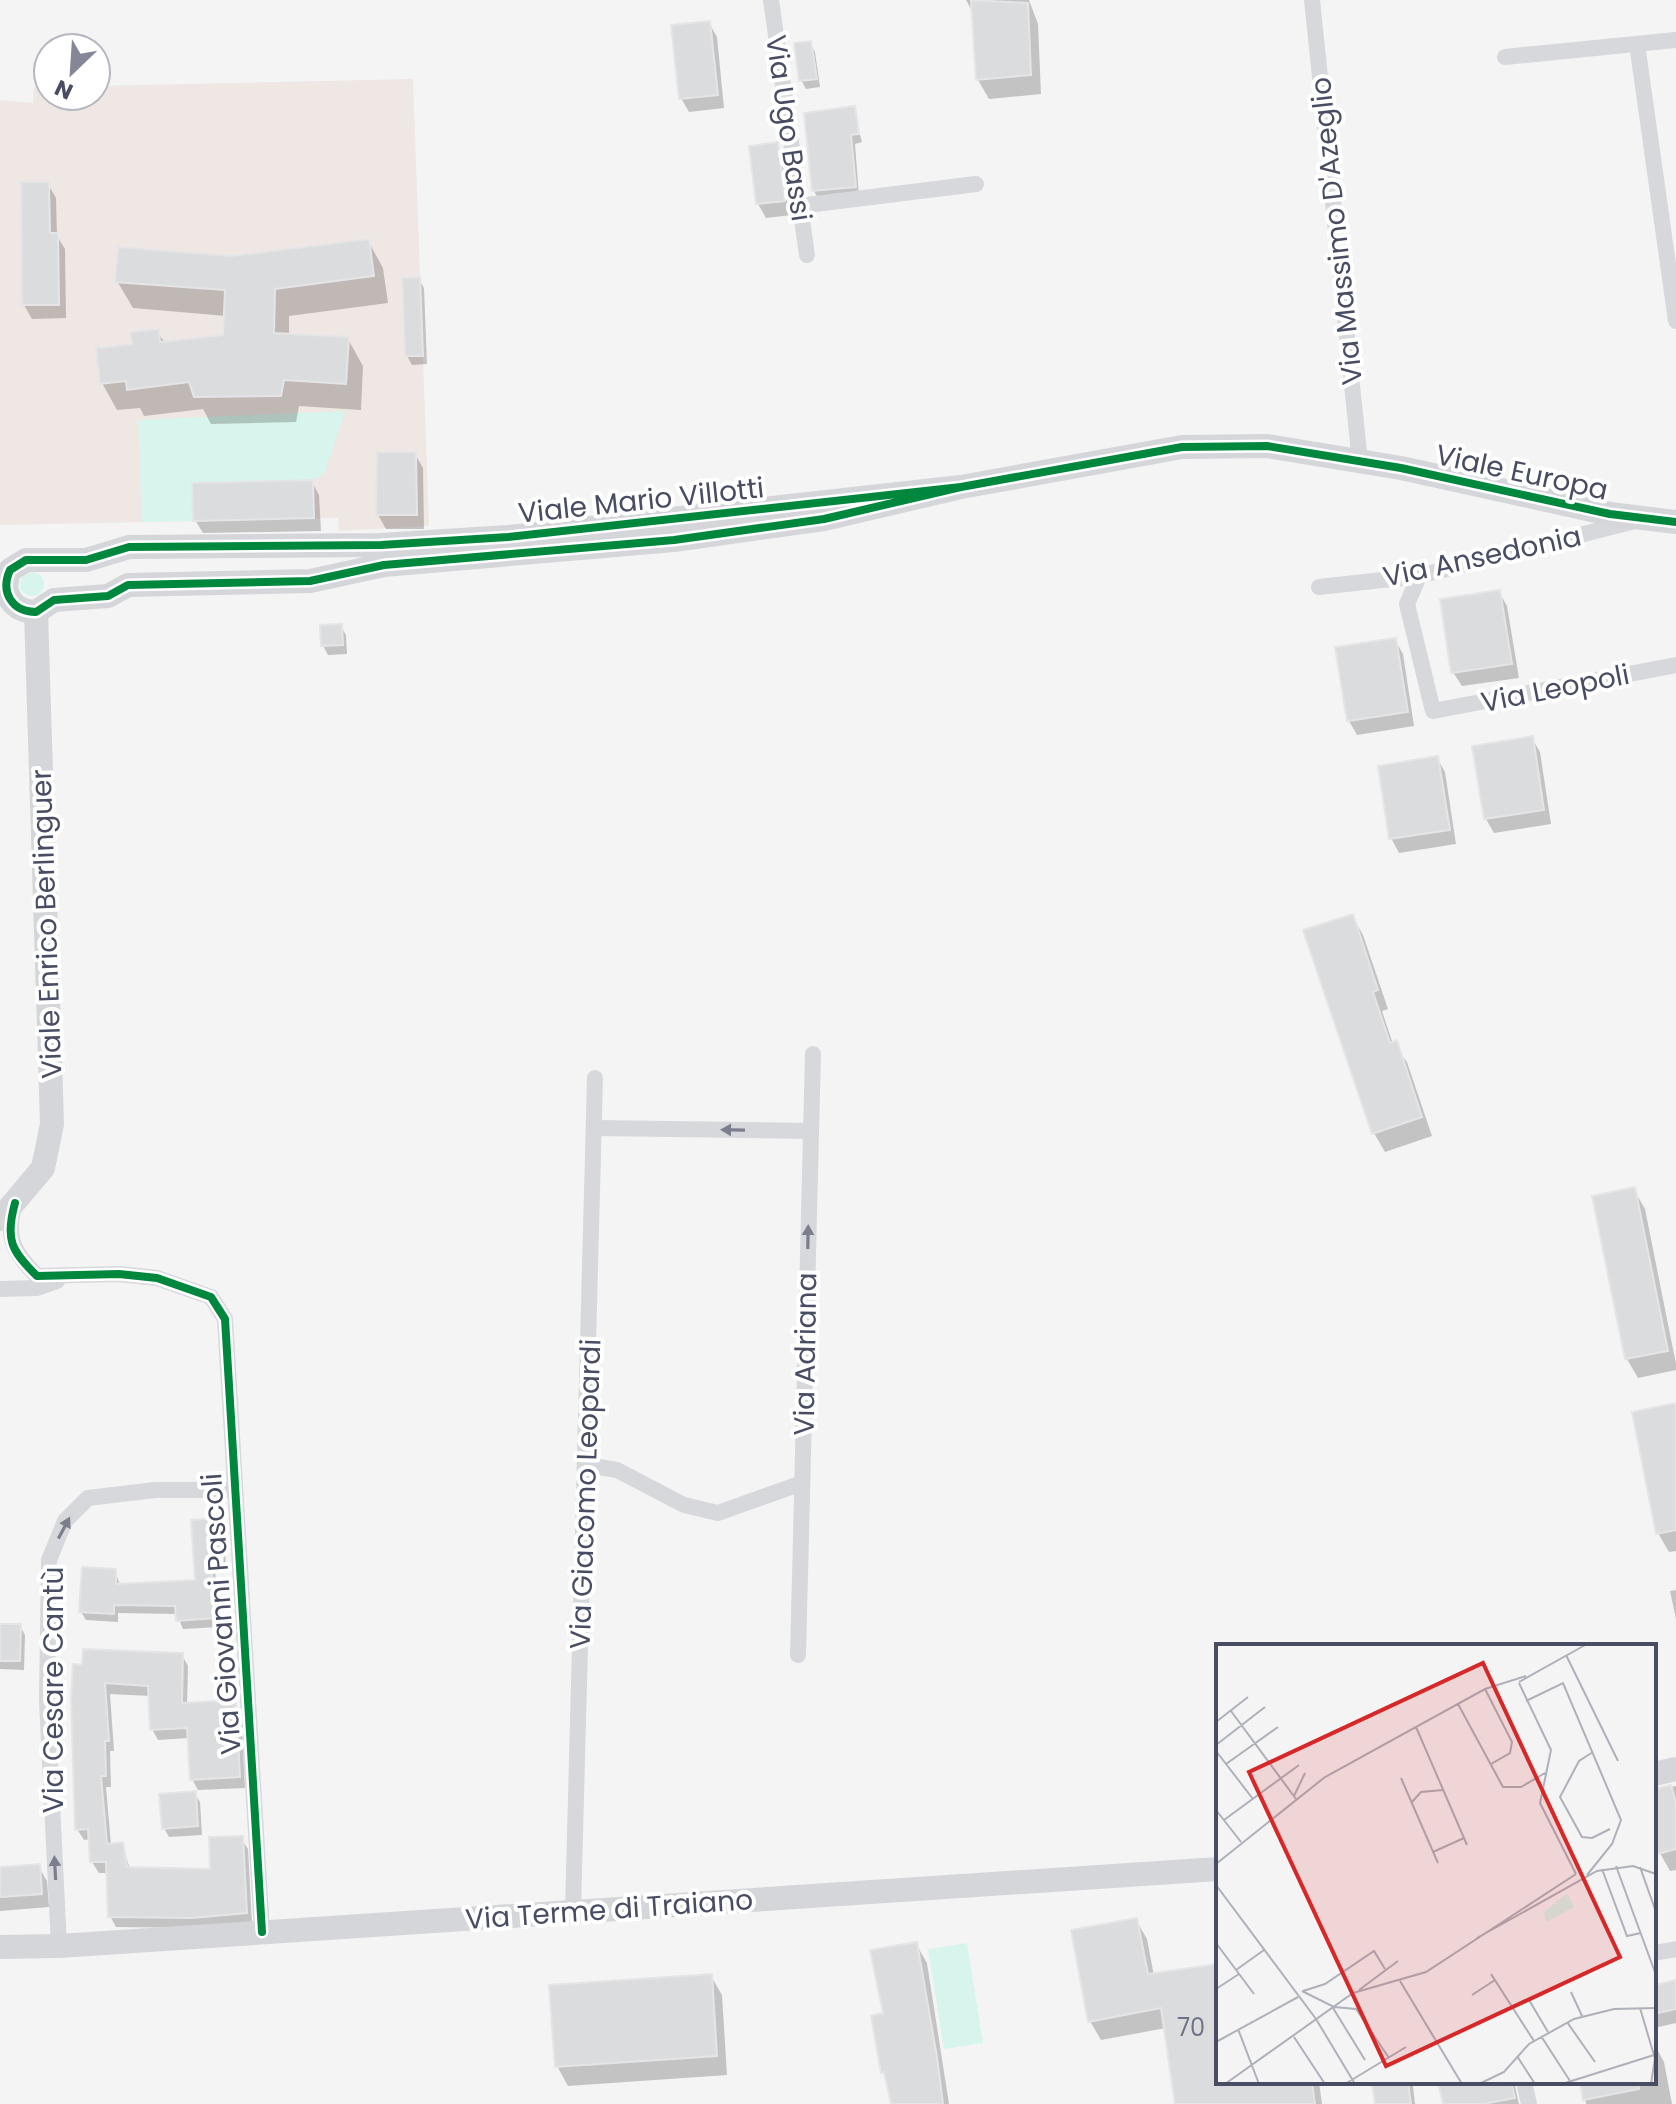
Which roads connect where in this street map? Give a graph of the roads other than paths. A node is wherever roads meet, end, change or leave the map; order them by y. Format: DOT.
graph roads {
  1 [pos="771,0"];
  2 [pos="1312,0"];
  3 [pos="1676,40"];
  4 [pos="1637,44"];
  5 [pos="1505,57"];
  6 [pos="976,184"];
  7 [pos="799,206"];
  8 [pos="807,255"];
  9 [pos="1676,321"];
  10 [pos="1360,462"];
  11 [pos="961,487"];
  12 [pos="1644,519"];
  13 [pos="1676,522"];
  14 [pos="325,545"];
  15 [pos="37,560"];
  16 [pos="1419,576"];
  17 [pos="323,578"];
  18 [pos="3,579"];
  19 [pos="1319,587"];
  20 [pos="45,606"];
  21 [pos="1676,665"];
  22 [pos="813,1054"];
  23 [pos="595,1078"];
  24 [pos="594,1128"];
  25 [pos="811,1131"];
  26 [pos="7,1211"];
  27 [pos="73,1276"];
  28 [pos="0,1289"];
  29 [pos="586,1465"];
  30 [pos="802,1483"];
  31 [pos="235,1490"];
  32 [pos="798,1655"];
  33 [pos="1676,1769"];
  34 [pos="1656,1774"];
  35 [pos="1216,1869"];
  36 [pos="573,1910"];
  37 [pos="262,1932"];
  38 [pos="59,1946"];
  39 [pos="0,1947"];
  40 [pos="1676,1949"];
  41 [pos="1656,1953"];
  42 [pos="1524,2084"];
  43 [pos="1529,2104"];
  1 -- 7 [label="street, Via Ugo Bassi"];
  2 -- 10 [label="street, Via Massimo D'Azeglio"];
  3 -- 4 [label="street"];
  4 -- 5 [label="street"];
  4 -- 9 [label="street"];
  6 -- 7 [label="street"];
  7 -- 8 [label="street, Via Ugo Bassi"];
  10 -- 11 [label="street, Viale Mario Villotti"];
  10 -- 12 [label="street, Viale Europa"];
  11 -- 14 [label="street, Viale Mario Villotti"];
  11 -- 17 [label="street, Viale Mario Villotti"];
  12 -- 13 [label="street, Viale Europa"];
  12 -- 16 [label="street, Via Ansedonia"];
  14 -- 15 [label="street, Viale Mario Villotti"];
  14 -- 17 [label="street"];
  15 -- 18 [label="street"];
  15 -- 20 [label="street"];
  16 -- 19 [label="street, Via Ansedonia"];
  16 -- 21 [label="street, Via Leopoli"];
  17 -- 20 [label="street, Viale Mario Villotti"];
  18 -- 20 [label="street"];
  20 -- 26 [label="street, Viale Enrico Berlinguer"];
  22 -- 25 [label="street, Via Adriana"];
  23 -- 24 [label="street, Via Giacomo Leopardi"];
  25 -- 24 [label="street, one-way"];
  24 -- 29 [label="street, Via Giacomo Leopardi"];
  30 -- 25 [label="street, Via Adriana, one-way"];
  26 -- 27 [label="street"];
  27 -- 28 [label="street"];
  27 -- 31 [label="street, Via Giovanni Pascoli"];
  29 -- 30 [label="street"];
  29 -- 36 [label="street, Via Giacomo Leopardi"];
  30 -- 32 [label="street, Via Adriana"];
  31 -- 37 [label="street, Via Giovanni Pascoli"];
  38 -- 31 [label="street, Via Cesare Cantù, one-way"];
  33 -- 34 [label="street"];
  35 -- 36 [label="street, Via Terme di Traiano"];
  36 -- 37 [label="street, Via Terme di Traiano"];
  37 -- 38 [label="street, Via Terme di Traiano"];
  38 -- 39 [label="street, Via Terme di Traiano"];
  40 -- 41 [label="street"];
  42 -- 43 [label="street"];
}
